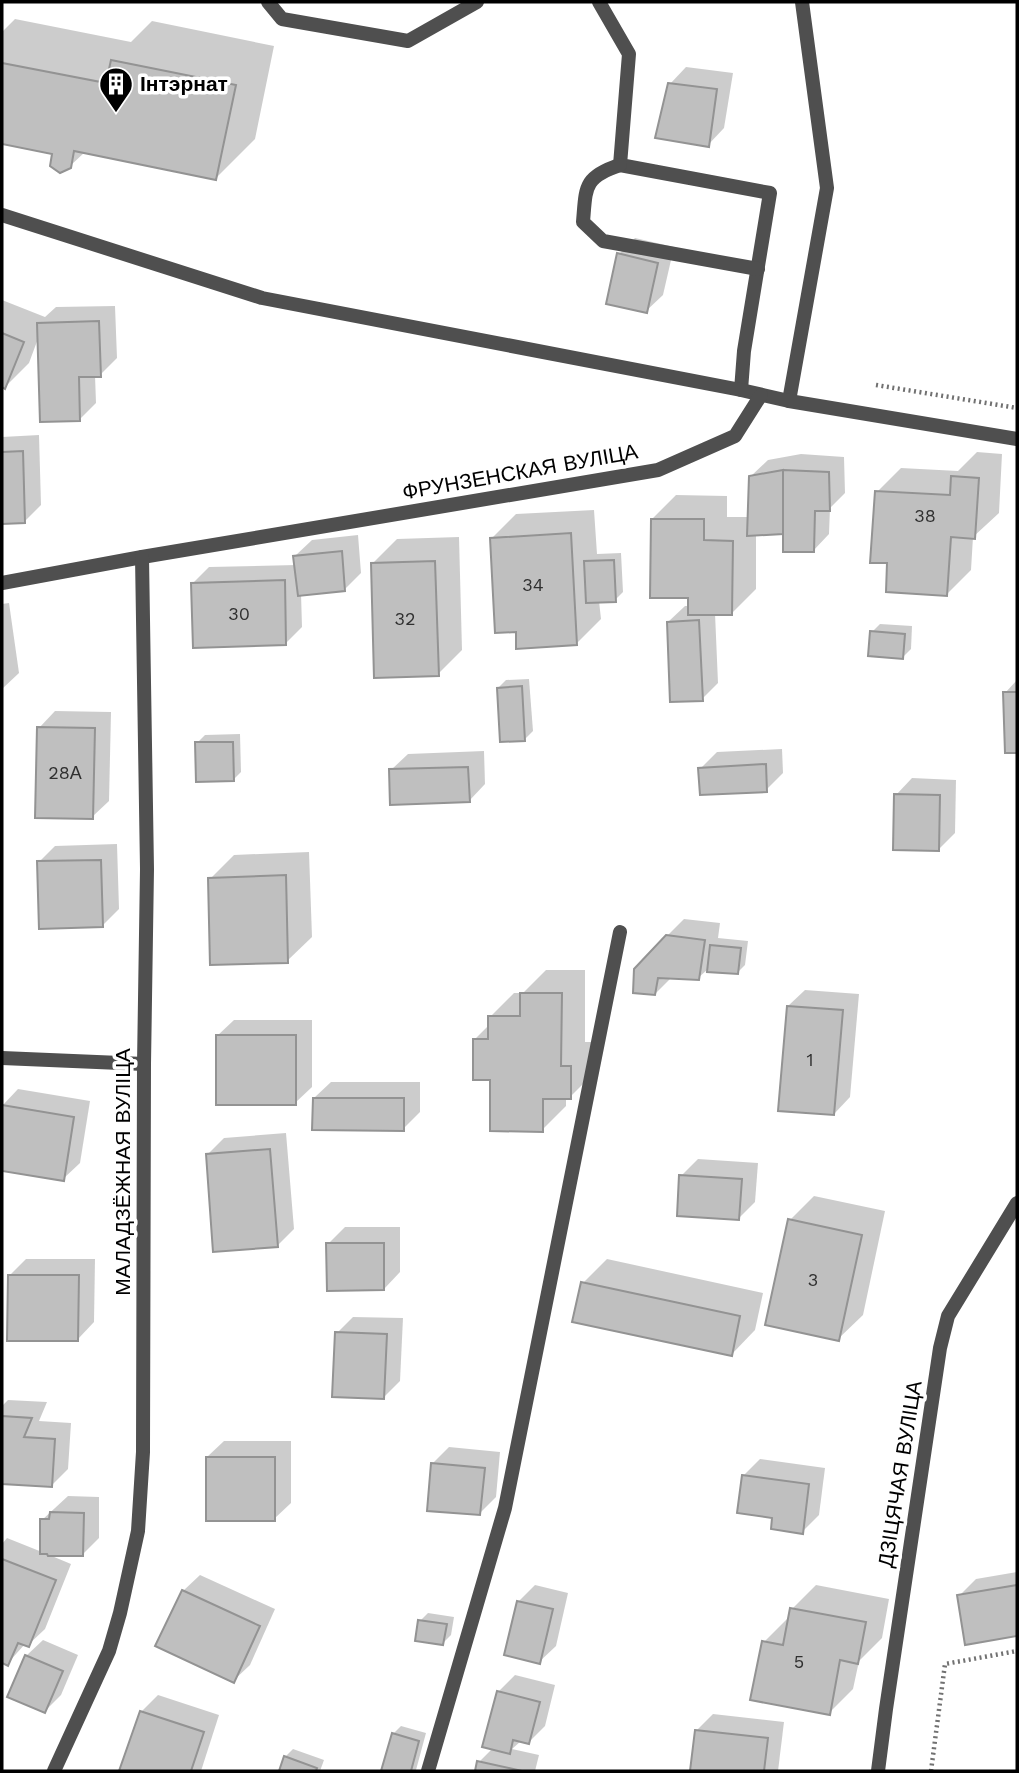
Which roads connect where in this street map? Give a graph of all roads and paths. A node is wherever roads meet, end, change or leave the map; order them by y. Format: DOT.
graph roads {
  1 [pos="268,2"];
  2 [pos="477,2"];
  3 [pos="598,2"];
  4 [pos="802,2"];
  5 [pos="620,165"];
  6 [pos="2,215"];
  7 [pos="758,269"];
  8 [pos="870,384"];
  9 [pos="741,390"];
  10 [pos="761,395"];
  11 [pos="789,401"];
  12 [pos="1017,408"];
  13 [pos="1017,439"];
  14 [pos="142,557"];
  15 [pos="2,583"];
  16 [pos="620,932"];
  17 [pos="2,1058"];
  18 [pos="144,1064"];
  19 [pos="1017,1203"];
  20 [pos="1017,1651"];
  21 [pos="54,1771"];
  22 [pos="428,1771"];
  23 [pos="878,1771"];
  24 [pos="931,1771"];
  1 -- 2 [label="street"];
  3 -- 5 [label="street"];
  4 -- 11 [label="street"];
  5 -- 7 [label="street"];
  5 -- 7 [label="street"];
  6 -- 9 [label="street"];
  7 -- 9 [label="street"];
  8 -- 12 [label="path"];
  9 -- 10 [label="street"];
  10 -- 11 [label="street"];
  10 -- 14 [label="street, ФРУНЗЕНСКАЯ ВУЛІЦА"];
  11 -- 13 [label="street"];
  14 -- 15 [label="street, ФРУНЗЕНСКАЯ ВУЛІЦА"];
  14 -- 18 [label="street, МАЛАДЗЁЖНАЯ ВУЛІЦА"];
  16 -- 22 [label="street"];
  17 -- 18 [label="street"];
  18 -- 21 [label="street, МАЛАДЗЁЖНАЯ ВУЛІЦА"];
  19 -- 23 [label="street, ДЗІЦЯЧАЯ ВУЛІЦА"];
  20 -- 24 [label="path"];
}
